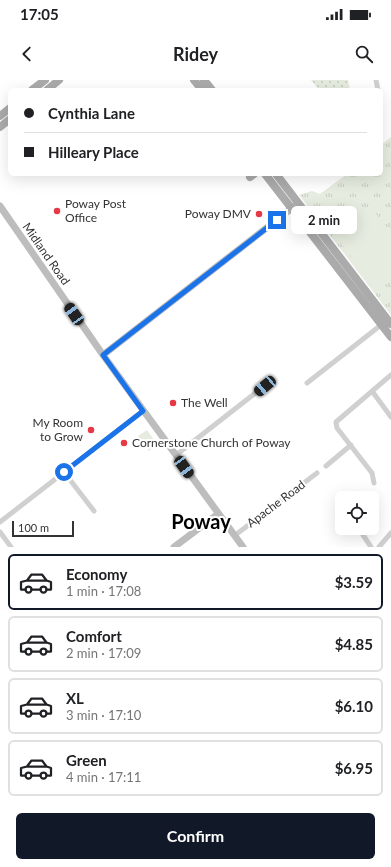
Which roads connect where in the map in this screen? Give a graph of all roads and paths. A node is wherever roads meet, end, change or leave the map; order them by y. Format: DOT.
graph roads {
  1 [pos="45,80"];
  2 [pos="57,80"];
  3 [pos="194,80"];
  4 [pos="204,80"];
  5 [pos="35,88"];
  6 [pos="44,88"];
  7 [pos="49,88"];
  8 [pos="205,88"];
  9 [pos="8,110"];
  10 [pos="0,116"];
  11 [pos="8,121"];
  12 [pos="0,127"];
  13 [pos="267,176"];
  14 [pos="277,176"];
  15 [pos="0,206"];
  16 [pos="295,206"];
  17 [pos="386,323"];
  18 [pos="391,330"];
  19 [pos="391,337"];
  20 [pos="103,355"];
  21 [pos="391,375"];
  22 [pos="272,380"];
  23 [pos="306,383"];
  24 [pos="372,392"];
  25 [pos="143,411"];
  26 [pos="391,417"];
  27 [pos="351,445"];
  28 [pos="176,455"];
  29 [pos="326,466"];
  30 [pos="64,472"];
  31 [pos="317,473"];
  32 [pos="374,483"];
  33 [pos="94,511"];
  34 [pos="218,514"];
  35 [pos="0,522"];
  36 [pos="0,532"];
  37 [pos="391,533"];
  38 [pos="363,535"];
  39 [pos="234,536"];
  40 [pos="11,547"];
  41 [pos="174,547"];
  42 [pos="243,547"];
  43 [pos="371,547"];
  44 [pos="379,547"];
  1 -- 5 [label="main road"];
  2 -- 6 [label="main road"];
  2 -- 7 [label="main road"];
  3 -- 8 [label="main road"];
  4 -- 8 [label="main road"];
  9 -- 10 [label="main road"];
  11 -- 12 [label="main road"];
  13 -- 16 [label="main road"];
  14 -- 16 [label="main road"];
  15 -- 20 [label="main road, Midland Road"];
  16 -- 17 [label="main road"];
  16 -- 17 [label="main road"];
  16 -- 20 [label="main road"];
  17 -- 18 [label="main road"];
  17 -- 19 [label="main road"];
  17 -- 23 [label="street"];
  20 -- 25 [label="main road, Midland Road"];
  21 -- 24 [label="street"];
  22 -- 28 [label="street"];
  24 -- 26 [label="street"];
  24 -- 27 [label="street"];
  25 -- 28 [label="main road, Midland Road"];
  25 -- 30 [label="street"];
  27 -- 29 [label="street"];
  27 -- 32 [label="street"];
  28 -- 34 [label="main road, Midland Road"];
  30 -- 33 [label="street"];
  30 -- 35 [label="street"];
  31 -- 39 [label="street, Apache Road"];
  34 -- 39 [label="main road, Midland Road"];
  34 -- 41 [label="main road"];
  36 -- 40 [label="street"];
  37 -- 44 [label="street"];
  38 -- 43 [label="street"];
  39 -- 42 [label="main road, Midland Road"];
}
